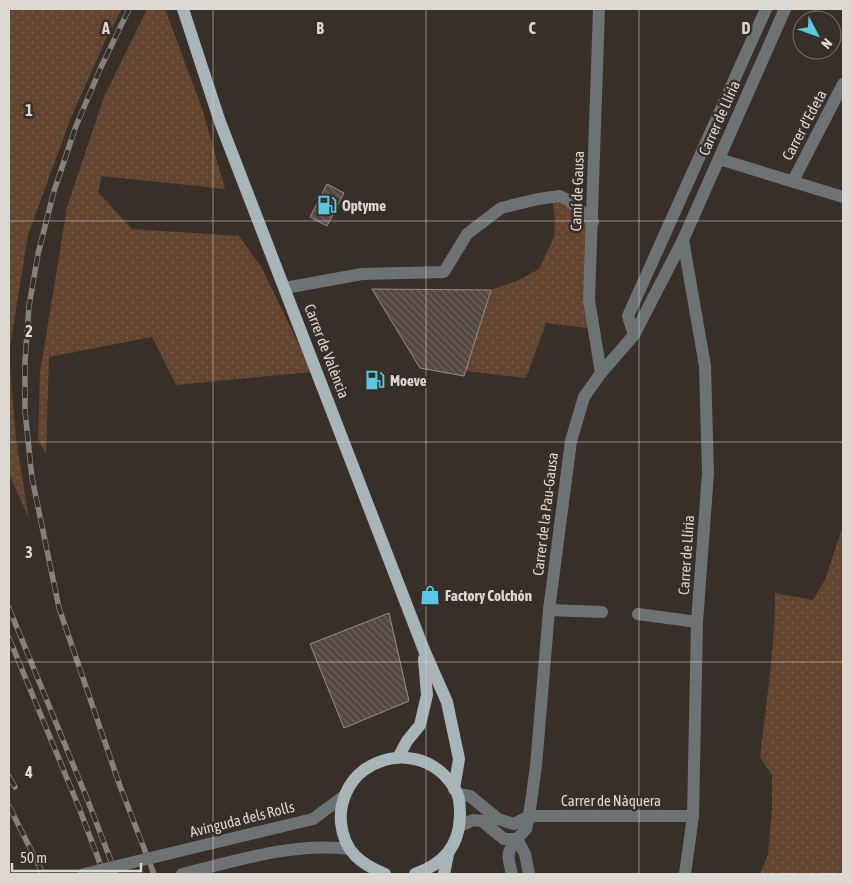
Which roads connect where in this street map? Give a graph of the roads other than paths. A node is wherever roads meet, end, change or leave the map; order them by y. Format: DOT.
graph roads {
  1 [pos="183,9"];
  2 [pos="600,9"];
  3 [pos="766,9"];
  4 [pos="785,9"];
  5 [pos="843,84"];
  6 [pos="719,159"];
  7 [pos="793,181"];
  8 [pos="843,197"];
  9 [pos="593,222"];
  10 [pos="683,240"];
  11 [pos="286,288"];
  12 [pos="634,335"];
  13 [pos="601,373"];
  14 [pos="549,610"];
  15 [pos="602,612"];
  16 [pos="638,614"];
  17 [pos="697,622"];
  18 [pos="424,650"];
  19 [pos="399,756"];
  20 [pos="456,792"];
  21 [pos="344,796"];
  22 [pos="529,816"];
  23 [pos="692,816"];
  24 [pos="460,826"];
  25 [pos="515,844"];
  26 [pos="349,848"];
  27 [pos="448,854"];
  28 [pos="84,874"];
  29 [pos="182,874"];
  30 [pos="386,874"];
  31 [pos="415,874"];
  32 [pos="444,874"];
  33 [pos="512,874"];
  34 [pos="530,874"];
  35 [pos="685,874"];
  1 -- 11 [label="main road, Carrer de València"];
  2 -- 9 [label="street, Camí de Gausa"];
  3 -- 12 [label="street"];
  4 -- 6 [label="street, Carrer de Llíria"];
  5 -- 7 [label="street, Carrer d'Edeta"];
  6 -- 7 [label="street"];
  6 -- 10 [label="street, Carrer de Llíria"];
  7 -- 8 [label="street"];
  9 -- 11 [label="street"];
  9 -- 13 [label="street, Camí de Gausa"];
  10 -- 12 [label="street, Carrer de Llíria"];
  10 -- 17 [label="street, Carrer de Llíria"];
  11 -- 18 [label="main road, Carrer de València"];
  12 -- 13 [label="street, Carrer de la Pau-Gausa"];
  13 -- 14 [label="street, Carrer de la Pau-Gausa"];
  14 -- 15 [label="street"];
  14 -- 22 [label="street, Carrer de la Pau-Gausa"];
  16 -- 17 [label="street"];
  17 -- 23 [label="street, Carrer de Llíria"];
  18 -- 19 [label="main road, Carrer de València"];
  18 -- 20 [label="main road, Carrer de València"];
  19 -- 20 [label="main road"];
  19 -- 21 [label="main road"];
  20 -- 22 [label="street, Carrer de Nàquera"];
  20 -- 24 [label="main road, Carrer de València"];
  21 -- 26 [label="main road"];
  21 -- 28 [label="street, Avinguda dels Rolls, bridge"];
  22 -- 23 [label="street, Carrer de Nàquera"];
  22 -- 25 [label="street"];
  23 -- 35 [label="street, Carrer de Llíria"];
  24 -- 25 [label="street"];
  24 -- 27 [label="main road"];
  25 -- 33 [label="street"];
  25 -- 34 [label="street"];
  26 -- 29 [label="street"];
  26 -- 30 [label="main road"];
  27 -- 31 [label="main road"];
  27 -- 32 [label="main road"];
}
